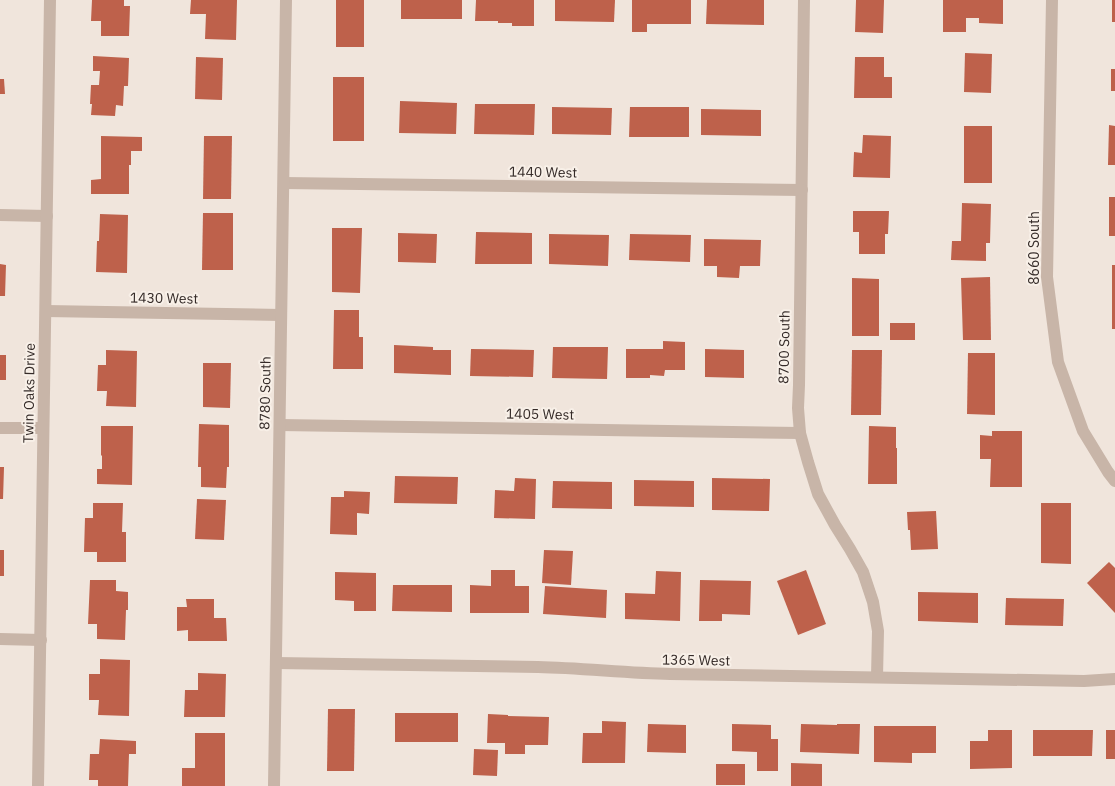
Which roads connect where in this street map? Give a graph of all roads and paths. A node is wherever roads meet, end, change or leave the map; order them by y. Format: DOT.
graph roads {
  1 [pos="50,0"];
  2 [pos="286,0"];
  3 [pos="804,0"];
  4 [pos="1052,0"];
  5 [pos="284,183"];
  6 [pos="802,190"];
  7 [pos="0,215"];
  8 [pos="47,216"];
  9 [pos="46,312"];
  10 [pos="281,314"];
  11 [pos="280,425"];
  12 [pos="0,428"];
  13 [pos="43,428"];
  14 [pos="800,433"];
  15 [pos="1115,481"];
  16 [pos="0,639"];
  17 [pos="41,640"];
  18 [pos="276,663"];
  19 [pos="877,677"];
  20 [pos="1115,679"];
  21 [pos="38,786"];
  22 [pos="274,786"];
  1 -- 8 [label="street, Twin Oaks Drive"];
  2 -- 5 [label="street, 8780 South"];
  3 -- 6 [label="street, 8700 South"];
  4 -- 15 [label="street, 8660 South"];
  5 -- 6 [label="street, 1440 West"];
  5 -- 10 [label="street, 8780 South"];
  6 -- 14 [label="street, 8700 South"];
  7 -- 8 [label="street"];
  8 -- 9 [label="street, Twin Oaks Drive"];
  9 -- 10 [label="street, 1430 West"];
  9 -- 13 [label="street, Twin Oaks Drive"];
  10 -- 11 [label="street, 8780 South"];
  11 -- 14 [label="street, 1405 West"];
  11 -- 18 [label="street, 8780 South"];
  12 -- 13 [label="street"];
  13 -- 17 [label="street, Twin Oaks Drive"];
  14 -- 19 [label="street, 8700 South"];
  16 -- 17 [label="street"];
  17 -- 21 [label="street, Twin Oaks Drive"];
  18 -- 19 [label="street, 1365 West"];
  18 -- 22 [label="street, 8780 South"];
  19 -- 20 [label="street, 1365 West"];
}
